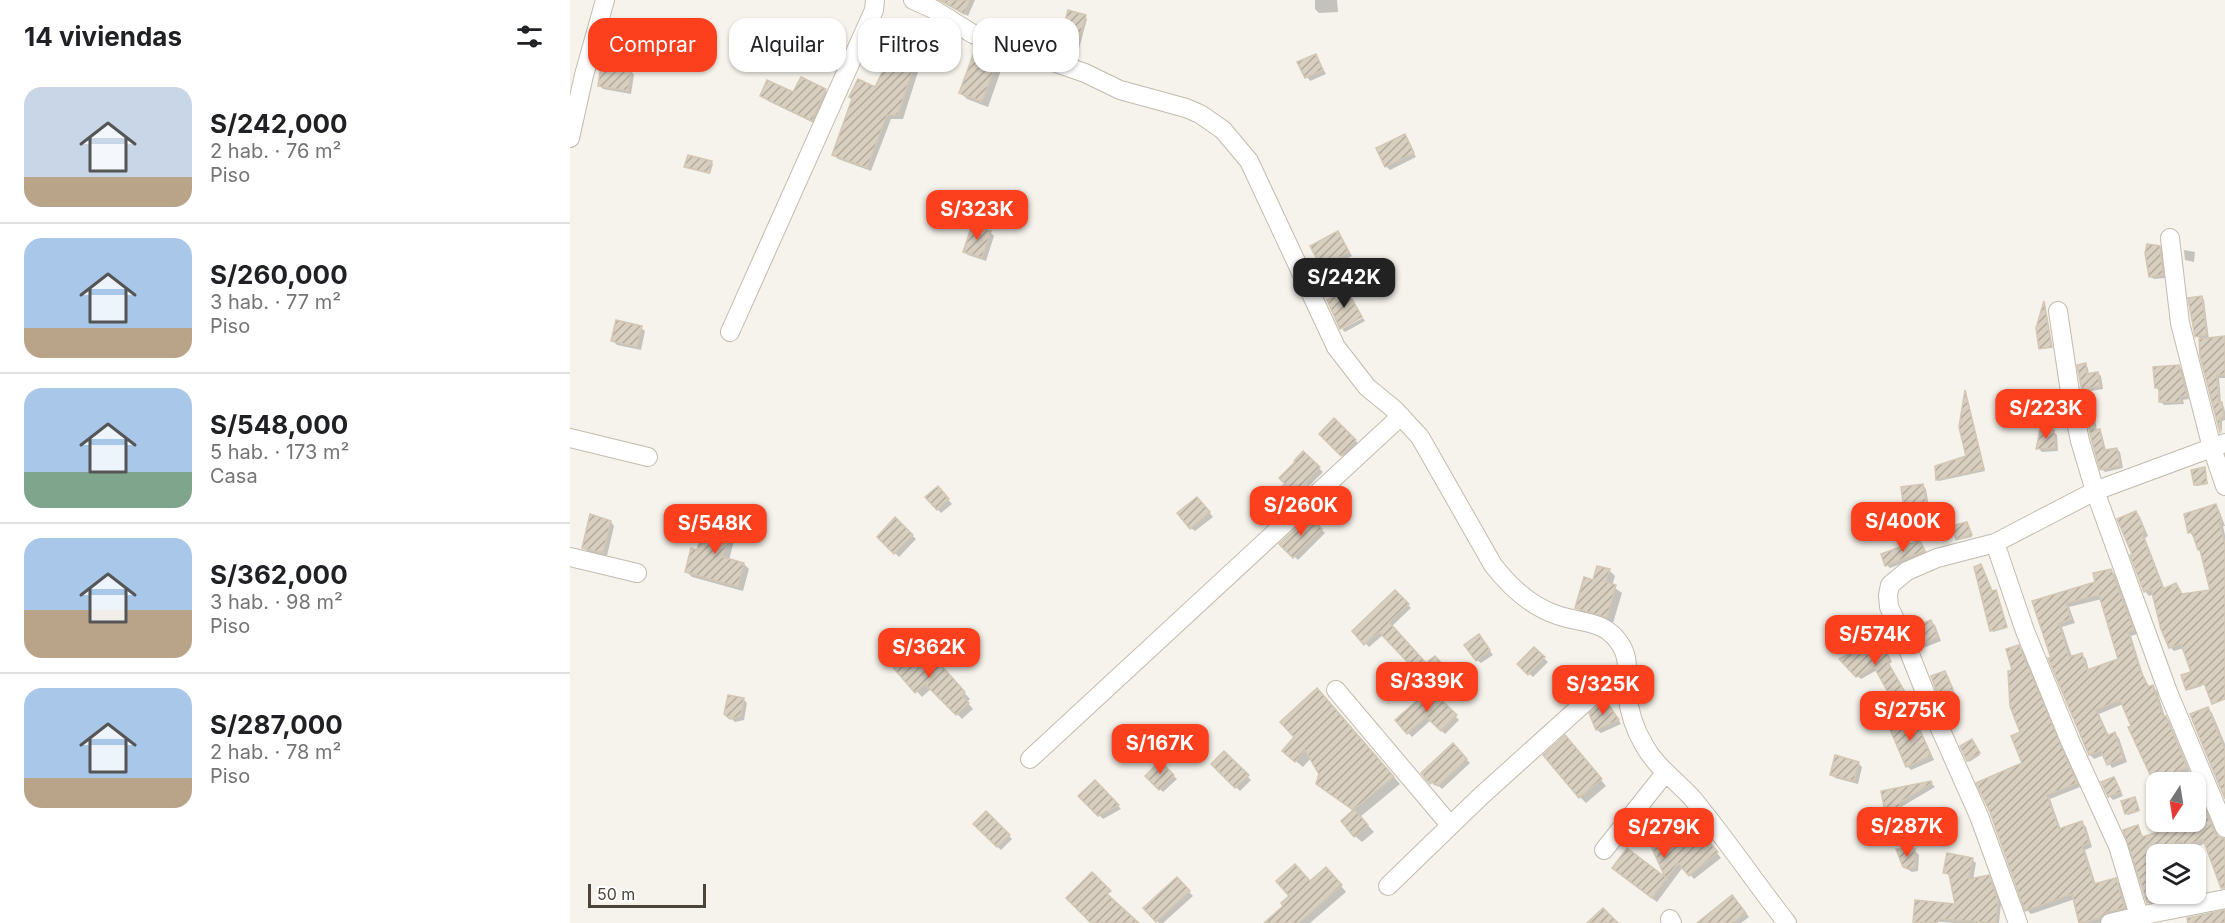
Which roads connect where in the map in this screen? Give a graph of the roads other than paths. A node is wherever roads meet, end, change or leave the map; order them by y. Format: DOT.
graph roads {
  1 [pos="605,0"];
  2 [pos="875,0"];
  3 [pos="913,0"];
  4 [pos="570,138"];
  5 [pos="2170,238"];
  6 [pos="2058,311"];
  7 [pos="730,332"];
  8 [pos="1401,416"];
  9 [pos="570,438"];
  10 [pos="2219,445"];
  11 [pos="648,457"];
  12 [pos="2225,486"];
  13 [pos="2095,491"];
  14 [pos="1995,543"];
  15 [pos="570,556"];
  16 [pos="637,573"];
  17 [pos="1626,679"];
  18 [pos="1336,690"];
  19 [pos="1029,759"];
  20 [pos="1666,772"];
  21 [pos="1450,825"];
  22 [pos="2225,828"];
  23 [pos="1604,850"];
  24 [pos="1388,886"];
  25 [pos="2225,899"];
  26 [pos="2139,916"];
  27 [pos="1787,923"];
  28 [pos="2018,923"];
  29 [pos="2110,923"];
  1 -- 4 [label="street"];
  2 -- 7 [label="street"];
  3 -- 8 [label="street"];
  5 -- 10 [label="street"];
  6 -- 13 [label="street"];
  8 -- 17 [label="street"];
  8 -- 19 [label="street"];
  9 -- 11 [label="street"];
  10 -- 12 [label="street"];
  10 -- 13 [label="street"];
  13 -- 14 [label="street"];
  13 -- 22 [label="street"];
  14 -- 26 [label="street"];
  14 -- 28 [label="street"];
  15 -- 16 [label="street"];
  17 -- 20 [label="street"];
  17 -- 21 [label="street"];
  18 -- 21 [label="street"];
  20 -- 23 [label="street"];
  20 -- 27 [label="street"];
  21 -- 24 [label="street"];
  25 -- 26 [label="street"];
  26 -- 29 [label="street"];
}
